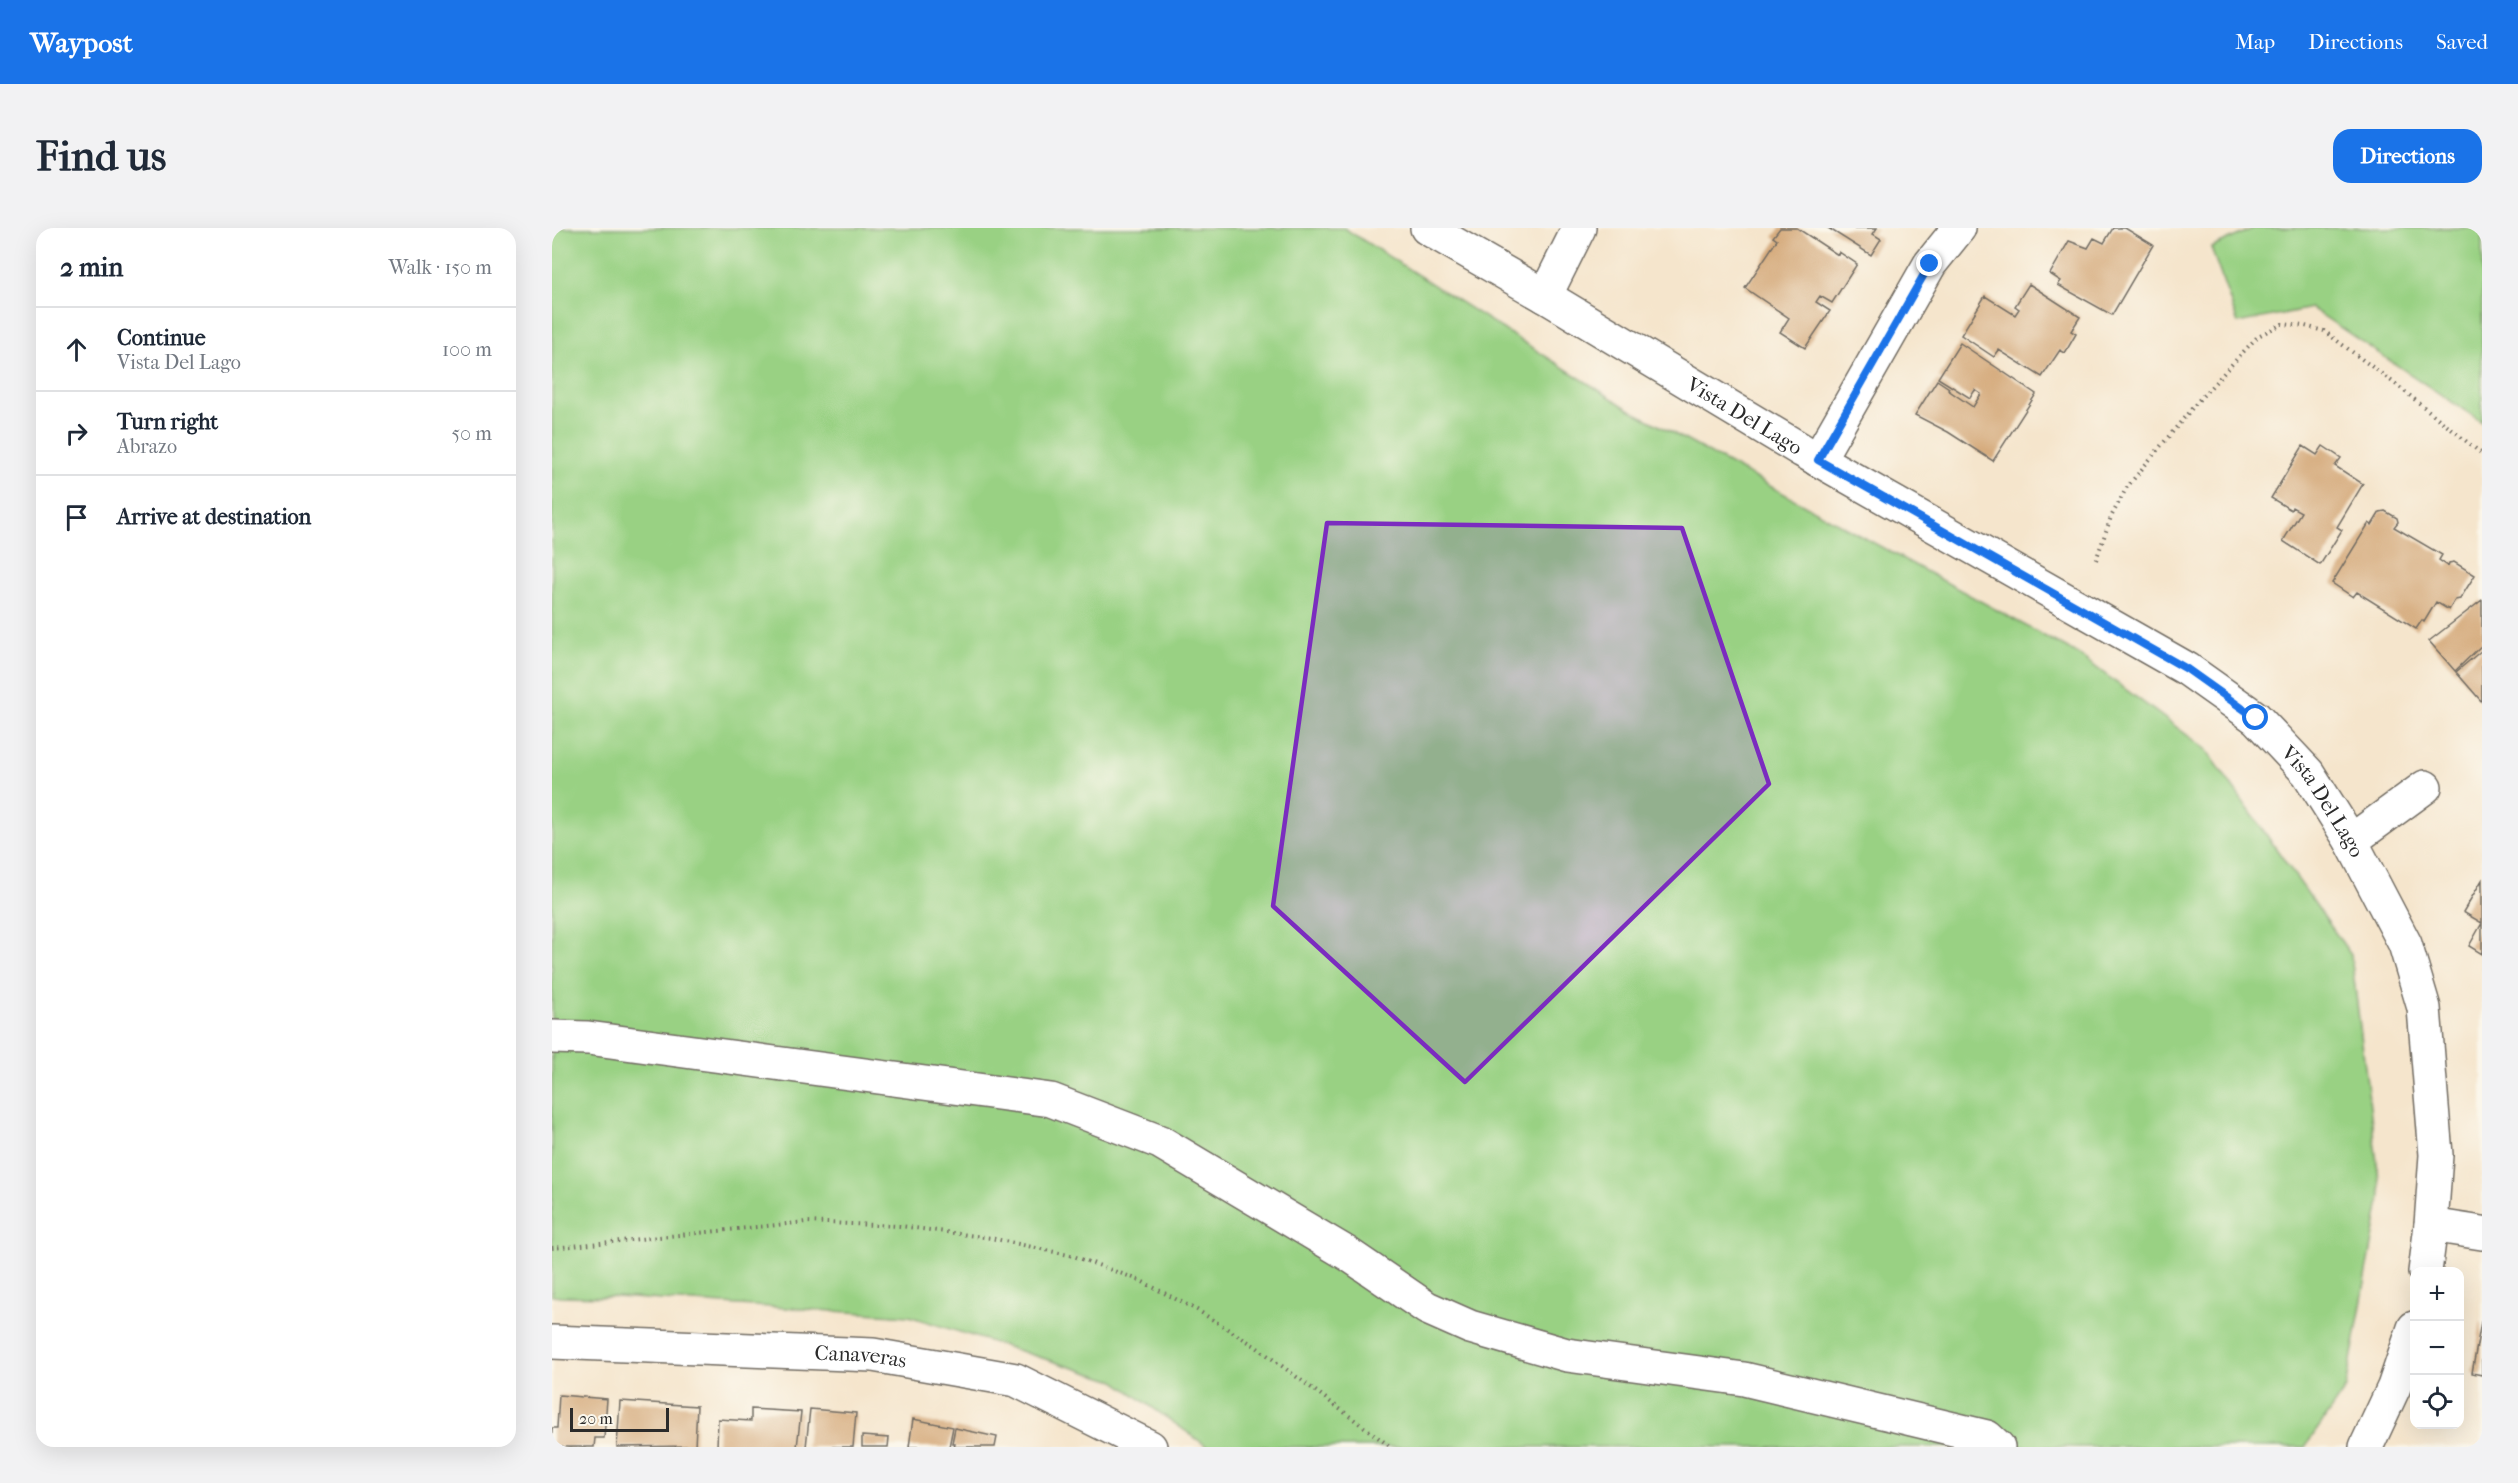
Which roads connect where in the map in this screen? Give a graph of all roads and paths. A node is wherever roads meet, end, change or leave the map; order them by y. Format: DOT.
graph roads {
  1 [pos="1427,228"];
  2 [pos="1579,228"];
  3 [pos="1959,228"];
  4 [pos="1545,296"];
  5 [pos="2482,454"];
  6 [pos="1818,460"];
  7 [pos="2096,560"];
  8 [pos="2425,787"];
  9 [pos="2351,841"];
  10 [pos="552,1037"];
  11 [pos="2431,1225"];
  12 [pos="2482,1233"];
  13 [pos="552,1248"];
  14 [pos="2426,1267"];
  15 [pos="552,1342"];
  16 [pos="2410,1342"];
  17 [pos="1150,1447"];
  18 [pos="1391,1447"];
  19 [pos="1998,1447"];
  20 [pos="2366,1447"];
  1 -- 4 [label="street, Vista Del Lago"];
  2 -- 4 [label="street"];
  3 -- 6 [label="street"];
  4 -- 6 [label="street, Vista Del Lago"];
  5 -- 7 [label="path"];
  6 -- 9 [label="street, Vista Del Lago"];
  8 -- 9 [label="street"];
  9 -- 11 [label="street, Vista Del Lago"];
  10 -- 19 [label="street"];
  11 -- 12 [label="street"];
  11 -- 14 [label="street, Vista Del Lago"];
  13 -- 18 [label="path"];
  15 -- 17 [label="street, Canaveras"];
  16 -- 20 [label="street"];
}
